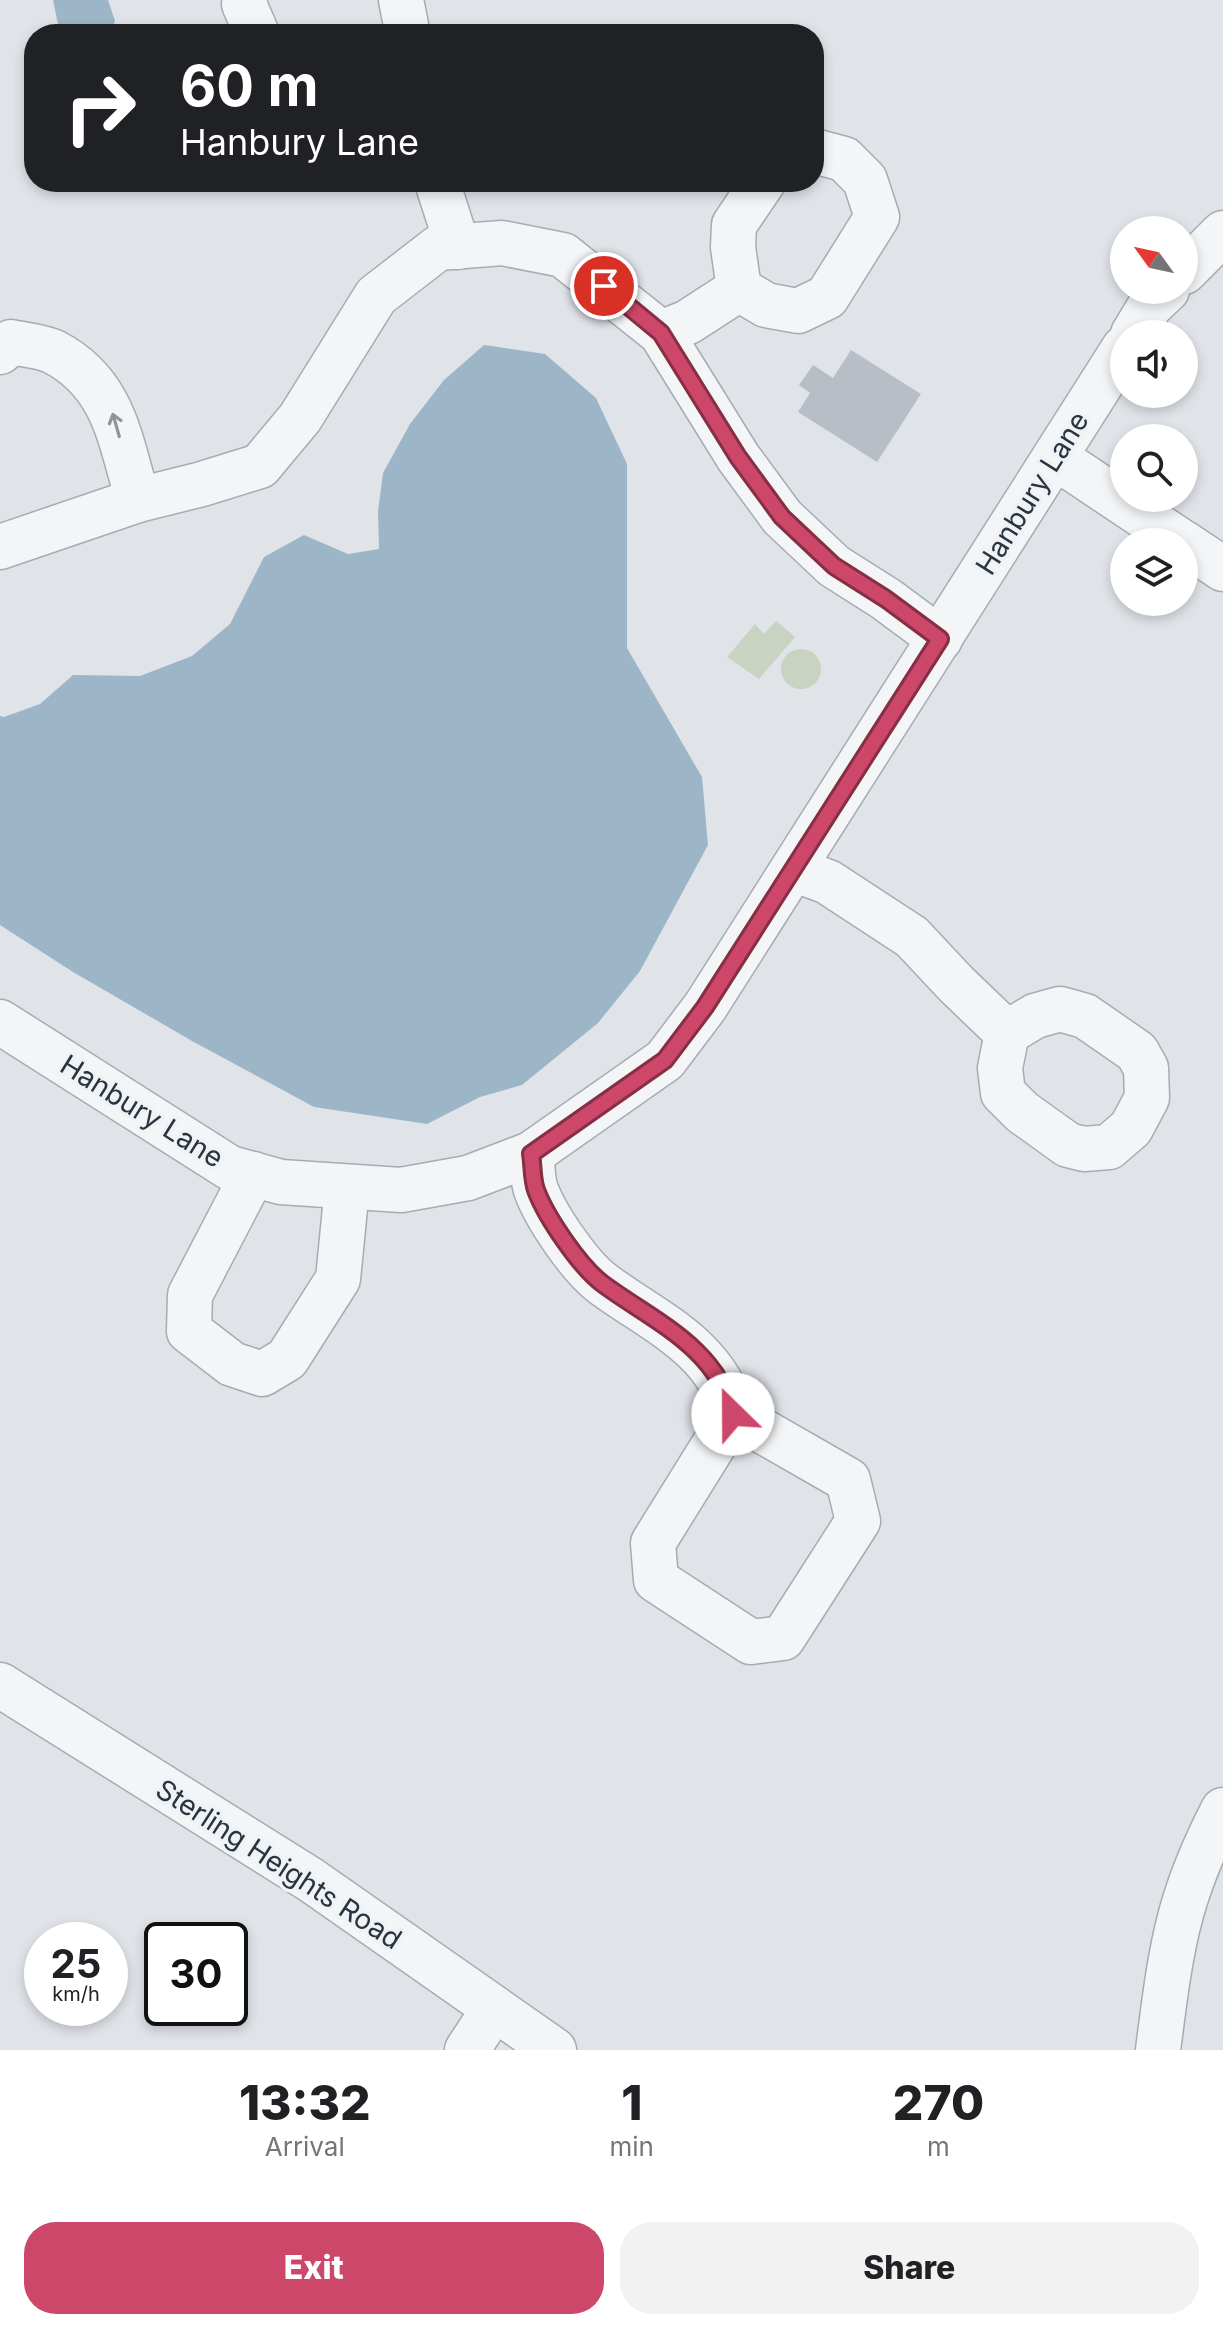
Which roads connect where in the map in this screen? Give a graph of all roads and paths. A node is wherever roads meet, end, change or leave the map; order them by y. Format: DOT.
graph roads {
  1 [pos="245,0"];
  2 [pos="401,0"];
  3 [pos="253,24"];
  4 [pos="406,24"];
  5 [pos="824,154"];
  6 [pos="440,192"];
  7 [pos="756,192"];
  8 [pos="1223,233"];
  9 [pos="458,247"];
  10 [pos="1198,258"];
  11 [pos="739,289"];
  12 [pos="661,333"];
  13 [pos="0,352"];
  14 [pos="1110,370"];
  15 [pos="1055,457"];
  16 [pos="138,500"];
  17 [pos="1162,528"];
  18 [pos="0,547"];
  19 [pos="1198,552"];
  20 [pos="1223,569"];
  21 [pos="940,639"];
  22 [pos="793,869"];
  23 [pos="0,1022"];
  24 [pos="1007,1033"];
  25 [pos="531,1154"];
  26 [pos="253,1174"];
  27 [pos="347,1188"];
  28 [pos="733,1414"];
  29 [pos="0,1685"];
  30 [pos="1223,1810"];
  31 [pos="494,2009"];
  32 [pos="467,2050"];
  33 [pos="554,2050"];
  34 [pos="1158,2050"];
  1 -- 3 [label="street"];
  2 -- 4 [label="street"];
  5 -- 11 [label="street"];
  6 -- 9 [label="street"];
  7 -- 11 [label="street"];
  8 -- 10 [label="street"];
  9 -- 12 [label="street"];
  9 -- 16 [label="street"];
  11 -- 12 [label="street"];
  12 -- 21 [label="street"];
  16 -- 13 [label="street, one-way"];
  14 -- 15 [label="street, Hanbury Lane"];
  15 -- 17 [label="street"];
  15 -- 21 [label="street, Hanbury Lane"];
  16 -- 18 [label="street"];
  19 -- 20 [label="street"];
  21 -- 22 [label="street, Hanbury Lane"];
  22 -- 24 [label="street"];
  22 -- 25 [label="street, Hanbury Lane"];
  23 -- 26 [label="street, Hanbury Lane"];
  25 -- 27 [label="street, Hanbury Lane"];
  25 -- 28 [label="street"];
  26 -- 27 [label="street, Hanbury Lane"];
  26 -- 27 [label="street"];
  28 -- 28 [label="street"];
  29 -- 31 [label="street, Sterling Heights Road"];
  30 -- 34 [label="street"];
  31 -- 32 [label="street"];
  31 -- 33 [label="street, Sterling Heights Road"];
}
